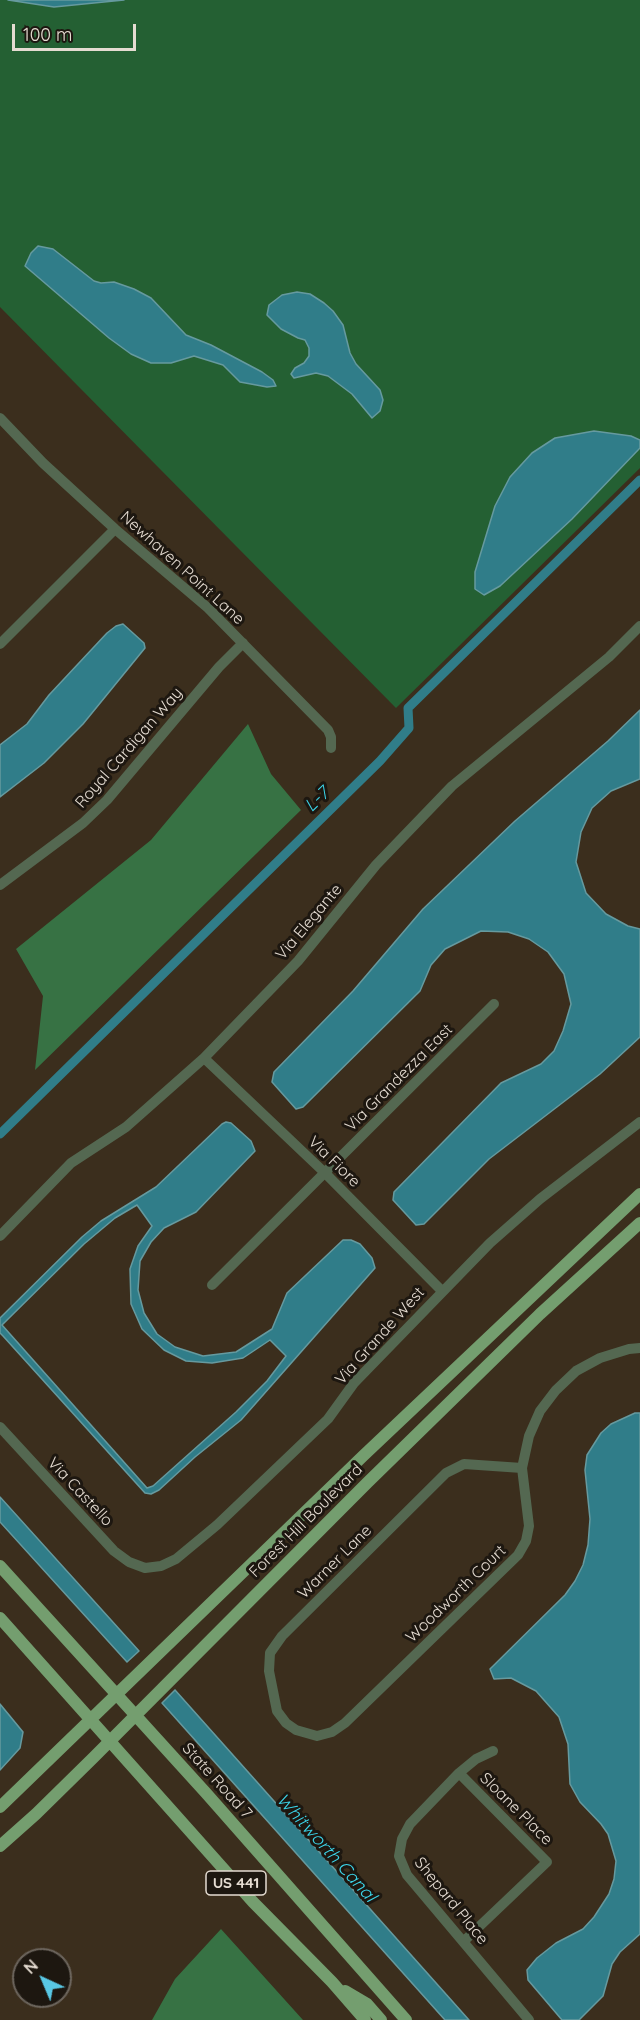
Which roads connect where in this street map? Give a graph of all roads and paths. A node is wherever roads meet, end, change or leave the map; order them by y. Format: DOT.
graph roads {
  1 [pos="0,418"];
  2 [pos="116,528"];
  3 [pos="640,626"];
  4 [pos="243,643"];
  5 [pos="0,644"];
  6 [pos="331,748"];
  7 [pos="0,885"];
  8 [pos="494,1004"];
  9 [pos="204,1058"];
  10 [pos="640,1122"];
  11 [pos="325,1173"];
  12 [pos="640,1194"];
  13 [pos="640,1223"];
  14 [pos="0,1236"];
  15 [pos="212,1285"];
  16 [pos="442,1291"];
  17 [pos="640,1348"];
  18 [pos="0,1427"];
  19 [pos="522,1468"];
  20 [pos="0,1566"];
  21 [pos="146,1568"];
  22 [pos="0,1618"];
  23 [pos="117,1694"];
  24 [pos="135,1715"];
  25 [pos="91,1719"];
  26 [pos="317,1736"];
  27 [pos="111,1741"];
  28 [pos="493,1751"];
  29 [pos="459,1773"];
  30 [pos="0,1807"];
  31 [pos="0,1846"];
  32 [pos="464,1941"];
  33 [pos="332,1982"];
  34 [pos="365,2020"];
  35 [pos="381,2020"];
  36 [pos="406,2020"];
  37 [pos="529,2020"];
  1 -- 2 [label="street, Newhaven Point Lane"];
  2 -- 4 [label="street, Newhaven Point Lane"];
  2 -- 5 [label="street"];
  3 -- 9 [label="street, Via Elegante"];
  4 -- 6 [label="street, Newhaven Point Lane"];
  4 -- 7 [label="street, Royal Cardigan Way"];
  8 -- 11 [label="street, Via Grandezza East"];
  9 -- 11 [label="street, Via Fiore"];
  9 -- 14 [label="street, Via Elegante"];
  10 -- 16 [label="street, Via Grande West"];
  11 -- 15 [label="street, Via Grandezza East"];
  11 -- 16 [label="street, Via Fiore"];
  12 -- 23 [label="main road, Forest Hill Boulevard"];
  13 -- 24 [label="main road, Forest Hill Boulevard"];
  16 -- 21 [label="street, Via Grande West"];
  17 -- 19 [label="street, Woodworth Court"];
  18 -- 21 [label="street, Via Castello"];
  19 -- 26 [label="street, Woodworth Court"];
  19 -- 26 [label="street, Warner Lane"];
  20 -- 23 [label="main road, State Road 7 / US 441"];
  22 -- 25 [label="main road, US 441"];
  23 -- 24 [label="main road, State Road 7 / US 441"];
  23 -- 25 [label="main road, Forest Hill Boulevard"];
  24 -- 27 [label="main road, Forest Hill Boulevard"];
  24 -- 36 [label="main road, State Road 7 / US 441"];
  25 -- 27 [label="main road, US 441"];
  25 -- 30 [label="main road, Forest Hill Boulevard"];
  27 -- 31 [label="main road, Forest Hill Boulevard"];
  27 -- 33 [label="main road, US 441"];
  28 -- 29 [label="street, Shepard Place"];
  29 -- 32 [label="street, Shepard Place"];
  29 -- 32 [label="street, Sloane Place"];
  32 -- 37 [label="street, Shepard Place"];
  33 -- 34 [label="main road, US 441"];
  33 -- 35 [label="main road"];
}
